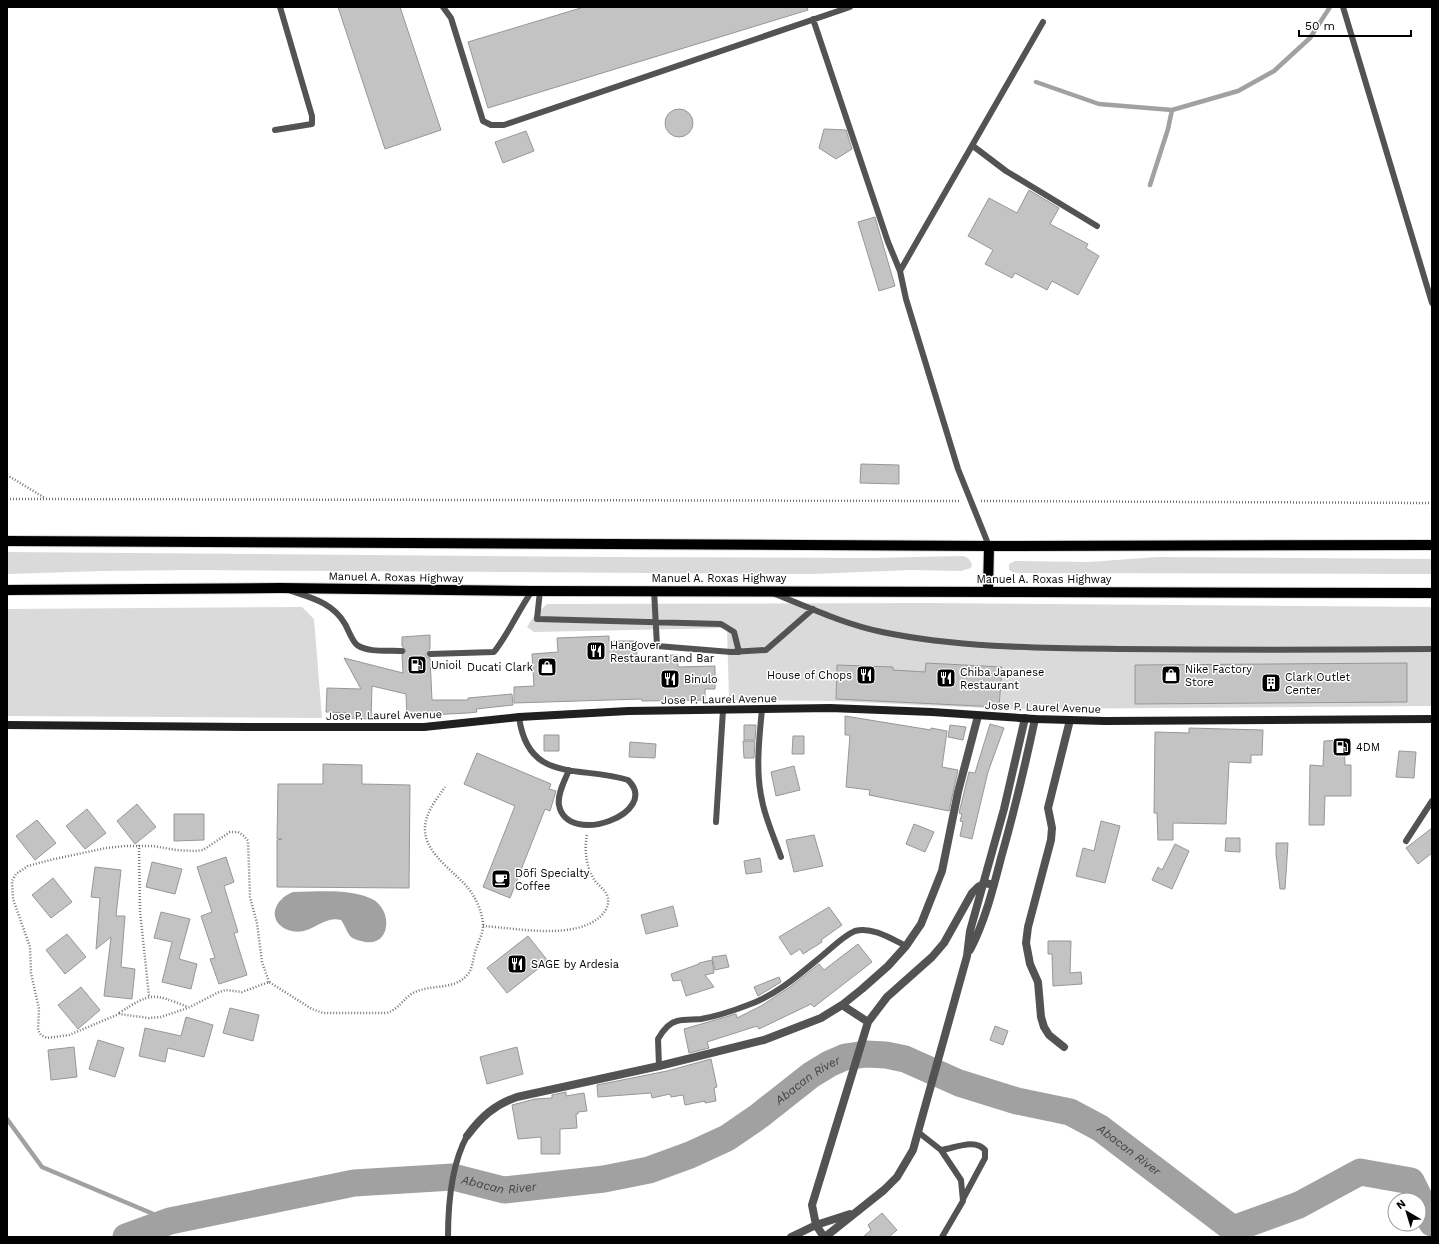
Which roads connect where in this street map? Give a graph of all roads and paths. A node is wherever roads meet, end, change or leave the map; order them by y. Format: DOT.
graph roads {
  1 [pos="280,7"];
  2 [pos="443,7"];
  3 [pos="850,7"];
  4 [pos="1344,7"];
  5 [pos="813,19"];
  6 [pos="1043,22"];
  7 [pos="275,130"];
  8 [pos="973,146"];
  9 [pos="1097,226"];
  10 [pos="900,271"];
  11 [pos="1432,303"];
  12 [pos="7,475"];
  13 [pos="7,499"];
  14 [pos="46,499"];
  15 [pos="970,501"];
  16 [pos="1432,503"];
  17 [pos="7,540"];
  18 [pos="1432,545"];
  19 [pos="990,546"];
  20 [pos="280,588"];
  21 [pos="7,590"];
  22 [pos="654,590"];
  23 [pos="766,590"];
  24 [pos="536,591"];
  25 [pos="988,591"];
  26 [pos="1432,593"];
  27 [pos="813,609"];
  28 [pos="655,621"];
  29 [pos="1432,649"];
  30 [pos="402,651"];
  31 [pos="739,652"];
  32 [pos="430,654"];
  33 [pos="762,709"];
  34 [pos="723,710"];
  35 [pos="978,716"];
  36 [pos="519,717"];
  37 [pos="1025,718"];
  38 [pos="1035,719"];
  39 [pos="1432,719"];
  40 [pos="1070,720"];
  41 [pos="7,724"];
  42 [pos="1017,756"];
  43 [pos="1027,757"];
  44 [pos="569,770"];
  45 [pos="445,787"];
  46 [pos="1432,802"];
  47 [pos="1004,809"];
  48 [pos="1014,811"];
  49 [pos="716,822"];
  50 [pos="589,826"];
  51 [pos="1406,841"];
  52 [pos="139,846"];
  53 [pos="781,857"];
  54 [pos="985,883"];
  55 [pos="994,885"];
  56 [pos="980,902"];
  57 [pos="988,904"];
  58 [pos="483,926"];
  59 [pos="906,946"];
  60 [pos="967,956"];
  61 [pos="269,982"];
  62 [pos="149,996"];
  63 [pos="842,1005"];
  64 [pos="188,1008"];
  65 [pos="119,1014"];
  66 [pos="868,1022"];
  67 [pos="1064,1047"];
  68 [pos="659,1066"];
  69 [pos="918,1132"];
  70 [pos="467,1136"];
  71 [pos="942,1150"];
  72 [pos="962,1201"];
  73 [pos="854,1213"];
  74 [pos="816,1225"];
  75 [pos="448,1237"];
  76 [pos="791,1237"];
  77 [pos="824,1237"];
  78 [pos="942,1237"];
  1 -- 7 [label="lane"];
  2 -- 5 [label="lane"];
  3 -- 5 [label="lane"];
  4 -- 11 [label="lane"];
  5 -- 10 [label="lane"];
  6 -- 8 [label="lane"];
  8 -- 9 [label="lane"];
  8 -- 10 [label="lane"];
  10 -- 15 [label="lane"];
  12 -- 14 [label="path"];
  13 -- 14 [label="path"];
  14 -- 15 [label="path"];
  15 -- 16 [label="path"];
  15 -- 19 [label="lane"];
  17 -- 19 [label="main road"];
  18 -- 19 [label="main road"];
  19 -- 25 [label="main road"];
  20 -- 21 [label="main road, Manuel A. Roxas Highway"];
  20 -- 24 [label="main road, Manuel A. Roxas Highway"];
  20 -- 30 [label="lane"];
  22 -- 23 [label="main road, Manuel A. Roxas Highway"];
  22 -- 24 [label="main road, Manuel A. Roxas Highway"];
  22 -- 28 [label="lane"];
  23 -- 25 [label="main road, Manuel A. Roxas Highway"];
  23 -- 27 [label="lane"];
  24 -- 28 [label="lane"];
  24 -- 32 [label="lane"];
  25 -- 26 [label="main road, Manuel A. Roxas Highway"];
  27 -- 29 [label="lane"];
  27 -- 31 [label="lane"];
  28 -- 31 [label="lane"];
  28 -- 31 [label="lane"];
  33 -- 34 [label="street, Jose P. Laurel Avenue"];
  33 -- 35 [label="street, Jose P. Laurel Avenue"];
  33 -- 53 [label="lane"];
  34 -- 36 [label="street, Jose P. Laurel Avenue"];
  34 -- 49 [label="lane"];
  35 -- 37 [label="street, Jose P. Laurel Avenue"];
  35 -- 59 [label="street"];
  36 -- 41 [label="street, Jose P. Laurel Avenue"];
  36 -- 44 [label="lane"];
  37 -- 38 [label="street, Jose P. Laurel Avenue"];
  37 -- 42 [label="street"];
  38 -- 40 [label="street, Jose P. Laurel Avenue"];
  38 -- 43 [label="street"];
  39 -- 40 [label="street, Jose P. Laurel Avenue"];
  40 -- 67 [label="street"];
  42 -- 43 [label="street"];
  42 -- 47 [label="street"];
  43 -- 48 [label="street"];
  44 -- 50 [label="lane"];
  44 -- 50 [label="lane"];
  45 -- 58 [label="path"];
  46 -- 51 [label="lane"];
  47 -- 48 [label="street"];
  47 -- 54 [label="street"];
  48 -- 55 [label="street"];
  50 -- 58 [label="path"];
  52 -- 61 [label="path"];
  52 -- 62 [label="path"];
  52 -- 65 [label="path"];
  54 -- 55 [label="street"];
  54 -- 56 [label="street"];
  54 -- 66 [label="street"];
  55 -- 57 [label="street"];
  56 -- 57 [label="street"];
  56 -- 60 [label="street"];
  57 -- 60 [label="street"];
  58 -- 61 [label="path"];
  59 -- 63 [label="street"];
  59 -- 68 [label="lane"];
  60 -- 69 [label="street"];
  61 -- 64 [label="path"];
  62 -- 64 [label="path"];
  62 -- 65 [label="path"];
  63 -- 66 [label="street"];
  63 -- 68 [label="street"];
  64 -- 65 [label="path"];
  66 -- 74 [label="street"];
  68 -- 70 [label="street"];
  69 -- 71 [label="lane"];
  69 -- 73 [label="street"];
  70 -- 75 [label="lane"];
  71 -- 72 [label="lane"];
  71 -- 72 [label="lane"];
  72 -- 78 [label="lane"];
  73 -- 74 [label="street"];
  73 -- 77 [label="street"];
  74 -- 76 [label="street"];
  74 -- 77 [label="street"];
}
